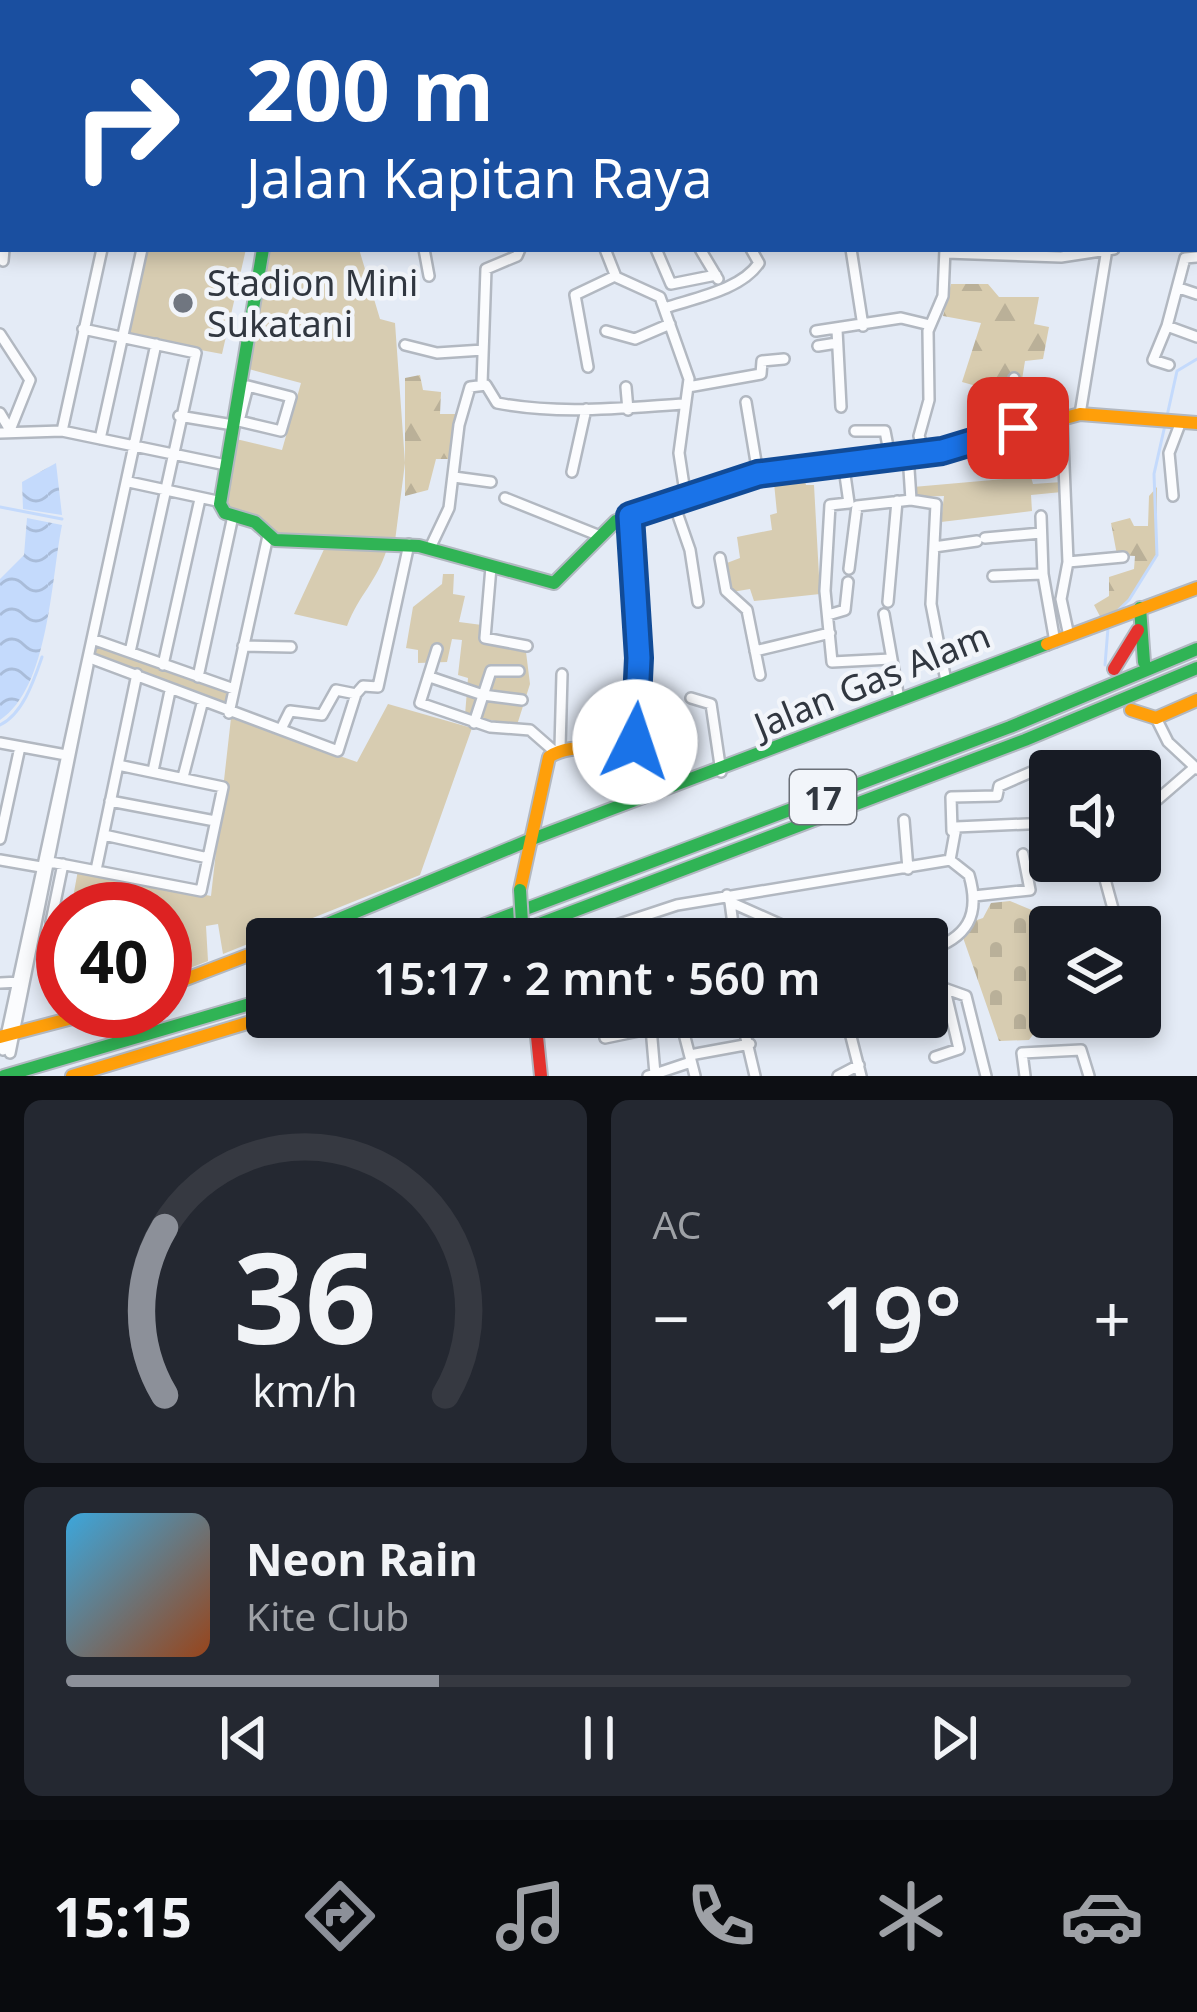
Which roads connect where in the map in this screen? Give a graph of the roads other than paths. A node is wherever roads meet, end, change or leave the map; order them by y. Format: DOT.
graph roads {
  1 [pos="101,252"];
  2 [pos="141,252"];
  3 [pos="263,252"];
  4 [pos="425,252"];
  5 [pos="519,252"];
  6 [pos="606,252"];
  7 [pos="657,252"];
  8 [pos="702,252"];
  9 [pos="752,252"];
  10 [pos="851,252"];
  11 [pos="945,252"];
  12 [pos="964,252"];
  13 [pos="1095,252"];
  14 [pos="1109,252"];
  15 [pos="1197,257"];
  16 [pos="716,275"];
  17 [pos="429,276"];
  18 [pos="614,276"];
  19 [pos="1179,288"];
  20 [pos="724,289"];
  21 [pos="1197,294"];
  22 [pos="665,308"];
  23 [pos="670,324"];
  24 [pos="930,325"];
  25 [pos="863,326"];
  26 [pos="1167,326"];
  27 [pos="83,329"];
  28 [pos="837,330"];
  29 [pos="606,331"];
  30 [pos="816,331"];
  31 [pos="0,334"];
  32 [pos="121,337"];
  33 [pos="1197,338"];
  34 [pos="432,339"];
  35 [pos="837,343"];
  36 [pos="156,344"];
  37 [pos="406,345"];
  38 [pos="818,346"];
  39 [pos="482,350"];
  40 [pos="435,352"];
  41 [pos="784,359"];
  42 [pos="1169,365"];
  43 [pos="588,367"];
  44 [pos="1014,378"];
  45 [pos="482,384"];
  46 [pos="626,387"];
  47 [pos="688,387"];
  48 [pos="238,401"];
  49 [pos="746,402"];
  50 [pos="684,404"];
  51 [pos="841,406"];
  52 [pos="586,409"];
  53 [pos="628,410"];
  54 [pos="0,413"];
  55 [pos="1080,414"];
  56 [pos="179,416"];
  57 [pos="1062,417"];
  58 [pos="1197,423"];
  59 [pos="227,424"];
  60 [pos="1170,424"];
  61 [pos="1028,425"];
  62 [pos="5,431"];
  63 [pos="62,431"];
  64 [pos="855,431"];
  65 [pos="100,439"];
  66 [pos="136,447"];
  67 [pos="924,451"];
  68 [pos="171,455"];
  69 [pos="900,456"];
  70 [pos="843,460"];
  71 [pos="220,464"];
  72 [pos="572,472"];
  73 [pos="758,474"];
  74 [pos="454,477"];
  75 [pos="129,482"];
  76 [pos="491,482"];
  77 [pos="164,491"];
  78 [pos="1172,496"];
  79 [pos="506,498"];
  80 [pos="200,499"];
  81 [pos="904,500"];
  82 [pos="217,501"];
  83 [pos="680,501"];
  84 [pos="232,516"];
  85 [pos="630,516"];
  86 [pos="1041,516"];
  87 [pos="1042,533"];
  88 [pos="268,536"];
  89 [pos="597,540"];
  90 [pos="409,544"];
  91 [pos="934,547"];
  92 [pos="430,548"];
  93 [pos="1123,557"];
  94 [pos="719,558"];
  95 [pos="1068,562"];
  96 [pos="491,567"];
  97 [pos="849,569"];
  98 [pos="1043,574"];
  99 [pos="993,576"];
  100 [pos="848,582"];
  101 [pos="1197,588"];
  102 [pos="698,602"];
  103 [pos="1140,608"];
  104 [pos="828,615"];
  105 [pos="1138,630"];
  106 [pos="830,633"];
  107 [pos="1062,639"];
  108 [pos="95,640"];
  109 [pos="243,646"];
  110 [pos="527,646"];
  111 [pos="291,647"];
  112 [pos="1197,649"];
  113 [pos="437,650"];
  114 [pos="755,650"];
  115 [pos="130,652"];
  116 [pos="891,659"];
  117 [pos="89,662"];
  118 [pos="1144,662"];
  119 [pos="163,664"];
  120 [pos="1197,668"];
  121 [pos="1114,669"];
  122 [pos="519,671"];
  123 [pos="137,674"];
  124 [pos="562,674"];
  125 [pos="760,675"];
  126 [pos="197,677"];
  127 [pos="430,677"];
  128 [pos="946,681"];
  129 [pos="234,689"];
  130 [pos="170,691"];
  131 [pos="356,694"];
  132 [pos="483,695"];
  133 [pos="691,698"];
  134 [pos="899,699"];
  135 [pos="522,700"];
  136 [pos="1197,700"];
  137 [pos="1153,701"];
  138 [pos="202,704"];
  139 [pos="1131,710"];
  140 [pos="229,712"];
  141 [pos="1156,718"];
  142 [pos="474,723"];
  143 [pos="281,729"];
  144 [pos="0,743"];
  145 [pos="634,744"];
  146 [pos="20,747"];
  147 [pos="557,750"];
  148 [pos="664,751"];
  149 [pos="68,756"];
  150 [pos="118,765"];
  151 [pos="1195,769"];
  152 [pos="153,771"];
  153 [pos="721,772"];
  154 [pos="1029,773"];
  155 [pos="183,777"];
  156 [pos="5,786"];
  157 [pos="1161,797"];
  158 [pos="110,801"];
  159 [pos="215,820"];
  160 [pos="904,820"];
  161 [pos="1029,824"];
  162 [pos="952,831"];
  163 [pos="104,836"];
  164 [pos="0,839"];
  165 [pos="527,841"];
  166 [pos="1023,854"];
  167 [pos="208,858"];
  168 [pos="0,860"];
  169 [pos="950,860"];
  170 [pos="49,863"];
  171 [pos="908,869"];
  172 [pos="95,870"];
  173 [pos="50,882"];
  174 [pos="974,896"];
  175 [pos="729,898"];
  176 [pos="342,918"];
  177 [pos="502,918"];
  178 [pos="522,918"];
  179 [pos="555,918"];
  180 [pos="630,918"];
  181 [pos="732,918"];
  182 [pos="770,918"];
  183 [pos="948,942"];
  184 [pos="246,956"];
  185 [pos="192,976"];
  186 [pos="0,982"];
  187 [pos="21,982"];
  188 [pos="948,991"];
  189 [pos="948,1003"];
  190 [pos="246,1005"];
  191 [pos="246,1023"];
  192 [pos="36,1032"];
  193 [pos="537,1038"];
  194 [pos="651,1038"];
  195 [pos="685,1038"];
  196 [pos="748,1038"];
  197 [pos="852,1038"];
  198 [pos="7,1042"];
  199 [pos="750,1044"];
  200 [pos="935,1057"];
  201 [pos="691,1059"];
  202 [pos="860,1070"];
  203 [pos="651,1075"];
  204 [pos="4,1076"];
  205 [pos="71,1076"];
  206 [pos="541,1076"];
  207 [pos="695,1076"];
  208 [pos="755,1076"];
  209 [pos="838,1076"];
  210 [pos="986,1076"];
  211 [pos="1025,1076"];
  212 [pos="1089,1076"];
  1 -- 27 [label="street"];
  2 -- 32 [label="street"];
  3 -- 48 [label="main road"];
  4 -- 17 [label="street"];
  5 -- 39 [label="street"];
  6 -- 18 [label="street"];
  7 -- 16 [label="street"];
  8 -- 16 [label="street"];
  9 -- 20 [label="street"];
  10 -- 25 [label="street"];
  11 -- 24 [label="street"];
  12 -- 13 [label="street"];
  14 -- 55 [label="street"];
  15 -- 19 [label="street"];
  16 -- 20 [label="street"];
  18 -- 22 [label="street"];
  18 -- 43 [label="street"];
  19 -- 21 [label="street"];
  19 -- 26 [label="street"];
  20 -- 22 [label="street"];
  22 -- 23 [label="street"];
  23 -- 29 [label="street"];
  23 -- 47 [label="street"];
  24 -- 25 [label="street"];
  24 -- 67 [label="street"];
  25 -- 28 [label="street"];
  26 -- 33 [label="street"];
  26 -- 42 [label="street"];
  27 -- 32 [label="street"];
  27 -- 63 [label="street"];
  28 -- 30 [label="street"];
  28 -- 35 [label="street"];
  31 -- 62 [label="street"];
  32 -- 36 [label="street"];
  32 -- 65 [label="street"];
  34 -- 40 [label="street"];
  35 -- 38 [label="street"];
  35 -- 51 [label="street"];
  36 -- 56 [label="street"];
  36 -- 66 [label="street"];
  37 -- 40 [label="street"];
  39 -- 40 [label="street"];
  39 -- 45 [label="street"];
  41 -- 47 [label="street"];
  44 -- 61 [label="street"];
  45 -- 52 [label="street"];
  45 -- 74 [label="street"];
  46 -- 53 [label="street"];
  47 -- 50 [label="street"];
  48 -- 48 [label="street"];
  48 -- 84 [label="main road"];
  49 -- 73 [label="street"];
  50 -- 53 [label="street"];
  50 -- 83 [label="street"];
  52 -- 53 [label="street"];
  52 -- 72 [label="street"];
  54 -- 62 [label="street"];
  55 -- 57 [label="main road"];
  55 -- 60 [label="main road"];
  56 -- 59 [label="street"];
  56 -- 68 [label="street"];
  57 -- 61 [label="main road"];
  57 -- 95 [label="street"];
  58 -- 60 [label="main road"];
  60 -- 78 [label="street"];
  61 -- 67 [label="main road"];
  62 -- 63 [label="street"];
  63 -- 65 [label="street"];
  64 -- 69 [label="street"];
  65 -- 66 [label="street"];
  66 -- 68 [label="street"];
  66 -- 75 [label="street"];
  67 -- 69 [label="main road"];
  68 -- 71 [label="street"];
  68 -- 77 [label="street"];
  69 -- 70 [label="main road"];
  69 -- 81 [label="street"];
  70 -- 73 [label="main road"];
  70 -- 104 [label="street"];
  73 -- 83 [label="main road"];
  74 -- 76 [label="street"];
  74 -- 92 [label="street"];
  75 -- 77 [label="street"];
  75 -- 108 [label="street"];
  77 -- 80 [label="street"];
  77 -- 115 [label="street"];
  79 -- 89 [label="street"];
  80 -- 82 [label="street"];
  80 -- 119 [label="street"];
  81 -- 91 [label="street"];
  81 -- 97 [label="street"];
  81 -- 116 [label="street"];
  83 -- 85 [label="main road"];
  83 -- 102 [label="street"];
  84 -- 88 [label="main road"];
  84 -- 126 [label="street"];
  85 -- 89 [label="main road"];
  85 -- 145 [label="main road"];
  86 -- 87 [label="street"];
  87 -- 91 [label="street"];
  87 -- 98 [label="street"];
  88 -- 90 [label="main road"];
  88 -- 109 [label="street"];
  89 -- 96 [label="main road"];
  90 -- 92 [label="main road"];
  90 -- 131 [label="street"];
  91 -- 128 [label="street"];
  92 -- 96 [label="main road"];
  93 -- 95 [label="street"];
  94 -- 114 [label="street"];
  95 -- 107 [label="street"];
  96 -- 110 [label="street"];
  98 -- 99 [label="street"];
  98 -- 107 [label="street"];
  100 -- 104 [label="street"];
  101 -- 103 [label="main road, Jalan Gas Alam"];
  103 -- 105 [label="main road"];
  103 -- 107 [label="main road, Jalan Gas Alam"];
  104 -- 106 [label="street"];
  105 -- 118 [label="main road"];
  105 -- 121 [label="main road"];
  106 -- 114 [label="street"];
  106 -- 116 [label="street"];
  107 -- 128 [label="main road, Jalan Gas Alam"];
  108 -- 115 [label="street"];
  108 -- 117 [label="street"];
  109 -- 111 [label="street"];
  109 -- 129 [label="street"];
  112 -- 177 [label="main road, 17"];
  113 -- 127 [label="street"];
  114 -- 125 [label="street"];
  115 -- 119 [label="street"];
  116 -- 134 [label="street"];
  117 -- 123 [label="street"];
  117 -- 149 [label="street"];
  119 -- 126 [label="street"];
  120 -- 179 [label="main road, 17"];
  122 -- 132 [label="street"];
  123 -- 130 [label="street"];
  123 -- 150 [label="street"];
  124 -- 147 [label="street"];
  126 -- 129 [label="street"];
  127 -- 132 [label="street"];
  127 -- 142 [label="street"];
  128 -- 134 [label="main road, Jalan Gas Alam"];
  129 -- 140 [label="street"];
  130 -- 138 [label="street"];
  130 -- 152 [label="street"];
  131 -- 143 [label="street"];
  131 -- 143 [label="street"];
  132 -- 135 [label="street"];
  132 -- 142 [label="street"];
  133 -- 153 [label="street"];
  134 -- 153 [label="main road, Jalan Gas Alam"];
  136 -- 141 [label="main road"];
  137 -- 141 [label="main road"];
  138 -- 140 [label="street"];
  138 -- 155 [label="street"];
  139 -- 141 [label="main road"];
  140 -- 143 [label="street"];
  141 -- 151 [label="street"];
  142 -- 147 [label="street"];
  144 -- 146 [label="street"];
  145 -- 147 [label="main road"];
  145 -- 148 [label="street"];
  146 -- 149 [label="street"];
  146 -- 156 [label="street"];
  147 -- 165 [label="main road"];
  149 -- 170 [label="street"];
  150 -- 152 [label="street"];
  150 -- 158 [label="street"];
  151 -- 157 [label="street"];
  152 -- 155 [label="street"];
  153 -- 165 [label="main road, Jalan Gas Alam"];
  154 -- 162 [label="street"];
  155 -- 159 [label="street"];
  156 -- 164 [label="street"];
  158 -- 159 [label="street"];
  158 -- 163 [label="street"];
  159 -- 167 [label="street"];
  160 -- 171 [label="street"];
  161 -- 162 [label="street"];
  162 -- 169 [label="street"];
  163 -- 167 [label="street"];
  163 -- 172 [label="street"];
  165 -- 176 [label="main road, Jalan Gas Alam"];
  165 -- 178 [label="main road, bridge"];
  166 -- 174 [label="street"];
  167 -- 172 [label="street"];
  168 -- 170 [label="street"];
  169 -- 171 [label="street"];
  169 -- 174 [label="street"];
  170 -- 172 [label="street"];
  170 -- 173 [label="street"];
  170 -- 187 [label="street"];
  171 -- 175 [label="street"];
  174 -- 183 [label="street"];
  175 -- 180 [label="street"];
  175 -- 181 [label="street"];
  175 -- 182 [label="street"];
  184 -- 185 [label="main road"];
  186 -- 187 [label="street"];
  187 -- 198 [label="street"];
  188 -- 210 [label="street"];
  189 -- 200 [label="street"];
  190 -- 204 [label="main road"];
  191 -- 205 [label="main road"];
  192 -- 198 [label="main road"];
  193 -- 206 [label="main road"];
  194 -- 203 [label="street"];
  195 -- 201 [label="street"];
  196 -- 199 [label="street"];
  197 -- 202 [label="street"];
  199 -- 201 [label="street"];
  199 -- 208 [label="street"];
  201 -- 203 [label="street"];
  201 -- 207 [label="street"];
  202 -- 209 [label="street"];
  211 -- 212 [label="street"];
}
